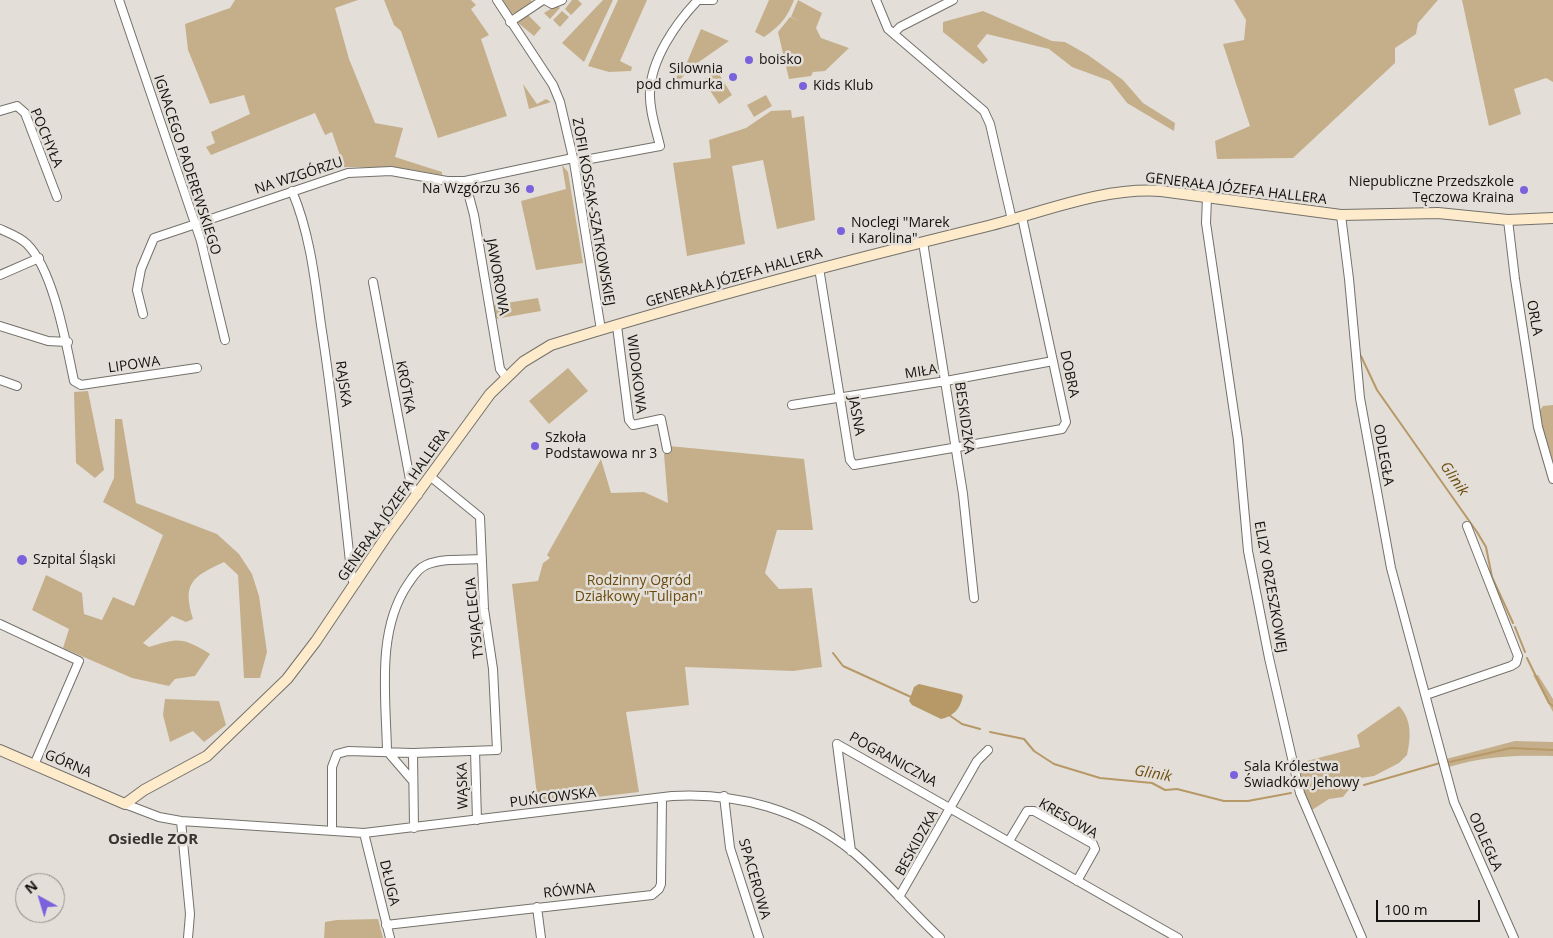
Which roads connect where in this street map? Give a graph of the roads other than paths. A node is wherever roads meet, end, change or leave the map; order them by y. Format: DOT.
graph roads {
  1 [pos="119,0"];
  2 [pos="497,0"];
  3 [pos="544,0"];
  4 [pos="562,0"];
  5 [pos="699,0"];
  6 [pos="713,0"];
  7 [pos="876,0"];
  8 [pos="953,0"];
  9 [pos="510,22"];
  10 [pos="894,33"];
  11 [pos="0,111"];
  12 [pos="574,160"];
  13 [pos="465,181"];
  14 [pos="292,191"];
  15 [pos="57,197"];
  16 [pos="1207,197"];
  17 [pos="1340,215"];
  18 [pos="1553,218"];
  19 [pos="1017,219"];
  20 [pos="1508,220"];
  21 [pos="195,223"];
  22 [pos="0,229"];
  23 [pos="923,242"];
  24 [pos="38,258"];
  25 [pos="819,268"];
  26 [pos="0,275"];
  27 [pos="373,282"];
  28 [pos="143,314"];
  29 [pos="0,326"];
  30 [pos="618,326"];
  31 [pos="601,330"];
  32 [pos="225,340"];
  33 [pos="68,342"];
  34 [pos="1053,361"];
  35 [pos="197,368"];
  36 [pos="506,377"];
  37 [pos="0,380"];
  38 [pos="946,381"];
  39 [pos="17,386"];
  40 [pos="840,398"];
  41 [pos="792,404"];
  42 [pos="667,449"];
  43 [pos="956,449"];
  44 [pos="431,477"];
  45 [pos="1553,479"];
  46 [pos="418,495"];
  47 [pos="1468,526"];
  48 [pos="482,559"];
  49 [pos="356,583"];
  50 [pos="974,598"];
  51 [pos="0,624"];
  52 [pos="1426,695"];
  53 [pos="0,750"];
  54 [pos="988,750"];
  55 [pos="387,751"];
  56 [pos="475,751"];
  57 [pos="413,753"];
  58 [pos="34,764"];
  59 [pos="412,780"];
  60 [pos="724,796"];
  61 [pos="662,798"];
  62 [pos="125,804"];
  63 [pos="951,808"];
  64 [pos="477,820"];
  65 [pos="181,821"];
  66 [pos="414,828"];
  67 [pos="332,830"];
  68 [pos="364,833"];
  69 [pos="1009,841"];
  70 [pos="851,851"];
  71 [pos="1077,881"];
  72 [pos="899,897"];
  73 [pos="537,907"];
  74 [pos="386,925"];
  75 [pos="188,938"];
  76 [pos="390,938"];
  77 [pos="541,938"];
  78 [pos="759,938"];
  79 [pos="940,938"];
  80 [pos="1178,938"];
  81 [pos="1362,938"];
  82 [pos="1514,938"];
  1 -- 21 [label="street, IGNACEGO PADEREWSKIEGO"];
  2 -- 9 [label="street, ZOFII KOSSAK-SZATKOWSKIEJ"];
  3 -- 4 [label="street"];
  3 -- 9 [label="street"];
  5 -- 6 [label="street"];
  5 -- 12 [label="street, NA WZGÓRZU"];
  7 -- 10 [label="street, DOBRA"];
  8 -- 10 [label="street"];
  9 -- 12 [label="street, ZOFII KOSSAK-SZATKOWSKIEJ"];
  10 -- 19 [label="street, DOBRA"];
  11 -- 15 [label="street, POCHYŁA"];
  12 -- 13 [label="street, NA WZGÓRZU"];
  12 -- 31 [label="street, ZOFII KOSSAK-SZATKOWSKIEJ"];
  13 -- 14 [label="street, NA WZGÓRZU"];
  13 -- 36 [label="street, JAWOROWA"];
  14 -- 21 [label="street, NA WZGÓRZU"];
  14 -- 49 [label="street, RAJSKA"];
  16 -- 17 [label="street, GENERAŁA JÓZEFA HALLERA"];
  16 -- 19 [label="street, GENERAŁA JÓZEFA HALLERA"];
  16 -- 81 [label="street, ELIZY ORZESZKOWEJ"];
  17 -- 20 [label="street, GENERAŁA JÓZEFA HALLERA"];
  17 -- 52 [label="street, ODLEGŁA"];
  18 -- 20 [label="street, GENERAŁA JÓZEFA HALLERA"];
  19 -- 23 [label="street, GENERAŁA JÓZEFA HALLERA"];
  19 -- 34 [label="street, DOBRA"];
  20 -- 45 [label="street, ORLA"];
  21 -- 28 [label="street, NA WZGÓRZU"];
  21 -- 32 [label="street, IGNACEGO PADEREWSKIEGO"];
  22 -- 24 [label="street"];
  23 -- 25 [label="street, GENERAŁA JÓZEFA HALLERA"];
  23 -- 38 [label="street, BESKIDZKA"];
  24 -- 26 [label="street"];
  24 -- 33 [label="street"];
  25 -- 30 [label="street, GENERAŁA JÓZEFA HALLERA"];
  25 -- 40 [label="street, JASNA"];
  27 -- 46 [label="street, KRÓTKA"];
  29 -- 33 [label="street"];
  30 -- 31 [label="street, GENERAŁA JÓZEFA HALLERA"];
  30 -- 42 [label="street, WIDOKOWA"];
  31 -- 36 [label="street, GENERAŁA JÓZEFA HALLERA"];
  33 -- 35 [label="street, LIPOWA"];
  34 -- 38 [label="street, MIŁA"];
  34 -- 43 [label="street, DOBRA"];
  36 -- 44 [label="street, GENERAŁA JÓZEFA HALLERA"];
  37 -- 39 [label="street"];
  38 -- 40 [label="street, MIŁA"];
  38 -- 43 [label="street, BESKIDZKA"];
  40 -- 41 [label="street, MIŁA"];
  40 -- 43 [label="street, JASNA"];
  43 -- 50 [label="street, BESKIDZKA"];
  44 -- 46 [label="street, GENERAŁA JÓZEFA HALLERA"];
  44 -- 48 [label="street, TYSIĄCLECIA"];
  46 -- 49 [label="street, GENERAŁA JÓZEFA HALLERA"];
  47 -- 52 [label="street"];
  48 -- 55 [label="street"];
  48 -- 56 [label="street, TYSIĄCLECIA"];
  49 -- 62 [label="street, GENERAŁA JÓZEFA HALLERA"];
  51 -- 58 [label="street"];
  52 -- 82 [label="street, ODLEGŁA"];
  53 -- 58 [label="street, GÓRNA"];
  54 -- 63 [label="street, BESKIDZKA"];
  55 -- 57 [label="street"];
  55 -- 59 [label="street"];
  55 -- 67 [label="street"];
  56 -- 57 [label="street"];
  56 -- 64 [label="street, WĄSKA"];
  57 -- 59 [label="street"];
  58 -- 62 [label="street, GÓRNA"];
  59 -- 66 [label="street"];
  60 -- 61 [label="street, PUŃCOWSKA"];
  60 -- 70 [label="street, PUŃCOWSKA"];
  60 -- 78 [label="street, SPACEROWA"];
  61 -- 64 [label="street, PUŃCOWSKA"];
  61 -- 73 [label="street, RÓWNA"];
  62 -- 65 [label="street, PUŃCOWSKA"];
  63 -- 69 [label="street"];
  63 -- 70 [label="street, POGRANICZNA"];
  63 -- 72 [label="street, BESKIDZKA"];
  64 -- 66 [label="street, PUŃCOWSKA"];
  65 -- 67 [label="street, PUŃCOWSKA"];
  65 -- 75 [label="street"];
  66 -- 68 [label="street, PUŃCOWSKA"];
  67 -- 68 [label="street, PUŃCOWSKA"];
  68 -- 74 [label="street, DŁUGA"];
  69 -- 71 [label="street"];
  69 -- 71 [label="street, KRESOWA"];
  70 -- 72 [label="street, PUŃCOWSKA"];
  71 -- 80 [label="street"];
  72 -- 79 [label="street, PUŃCOWSKA"];
  73 -- 74 [label="street, RÓWNA"];
  73 -- 77 [label="street"];
  74 -- 76 [label="street, DŁUGA"];
}
